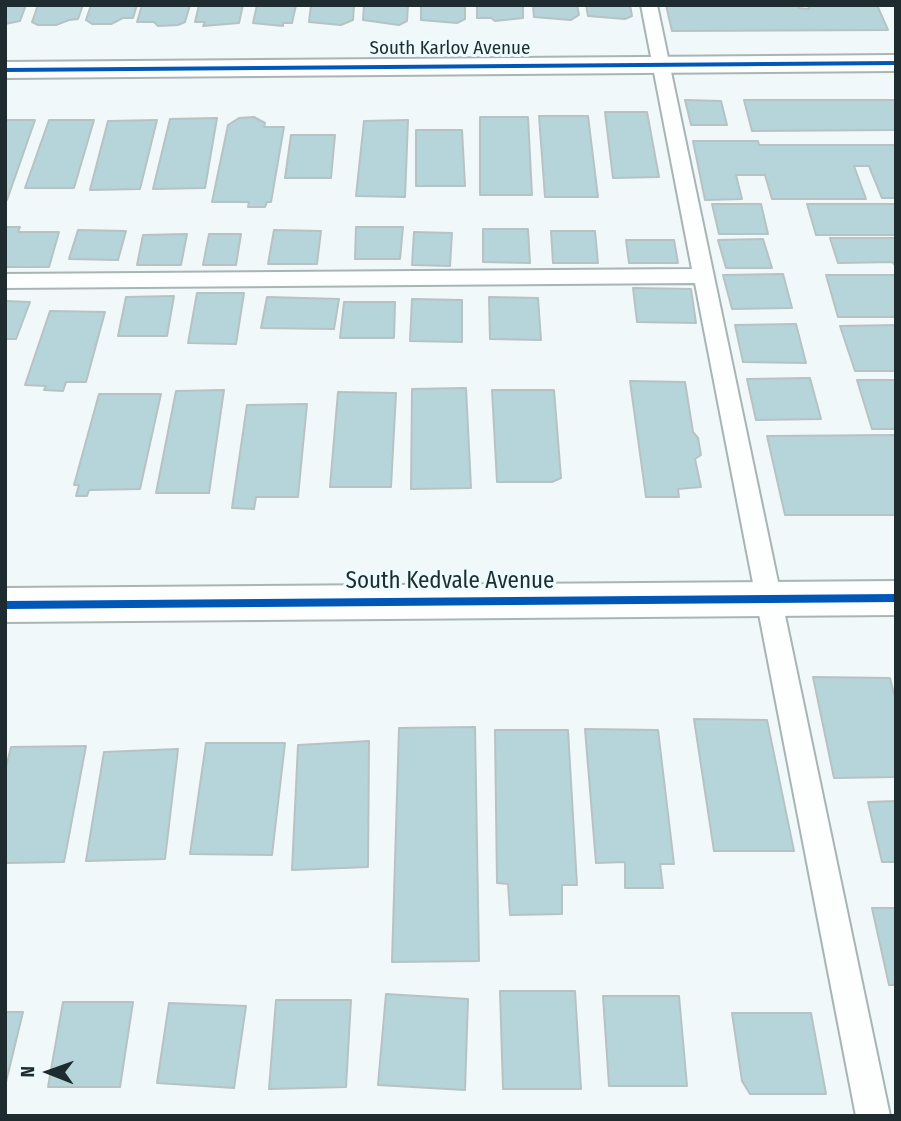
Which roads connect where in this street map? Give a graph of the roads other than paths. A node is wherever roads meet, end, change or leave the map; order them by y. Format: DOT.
graph roads {
  1 [pos="649,5"];
  2 [pos="896,63"];
  3 [pos="661,65"];
  4 [pos="5,70"];
  5 [pos="704,276"];
  6 [pos="5,281"];
  7 [pos="896,598"];
  8 [pos="769,599"];
  9 [pos="5,605"];
  10 [pos="873,1116"];
  1 -- 3 [label="lane"];
  2 -- 3 [label="street, South Karlov Avenue"];
  3 -- 4 [label="street, South Karlov Avenue"];
  3 -- 5 [label="lane"];
  5 -- 6 [label="lane"];
  5 -- 8 [label="lane"];
  7 -- 8 [label="street, South Kedvale Avenue"];
  8 -- 9 [label="street, South Kedvale Avenue"];
  8 -- 10 [label="lane"];
}
